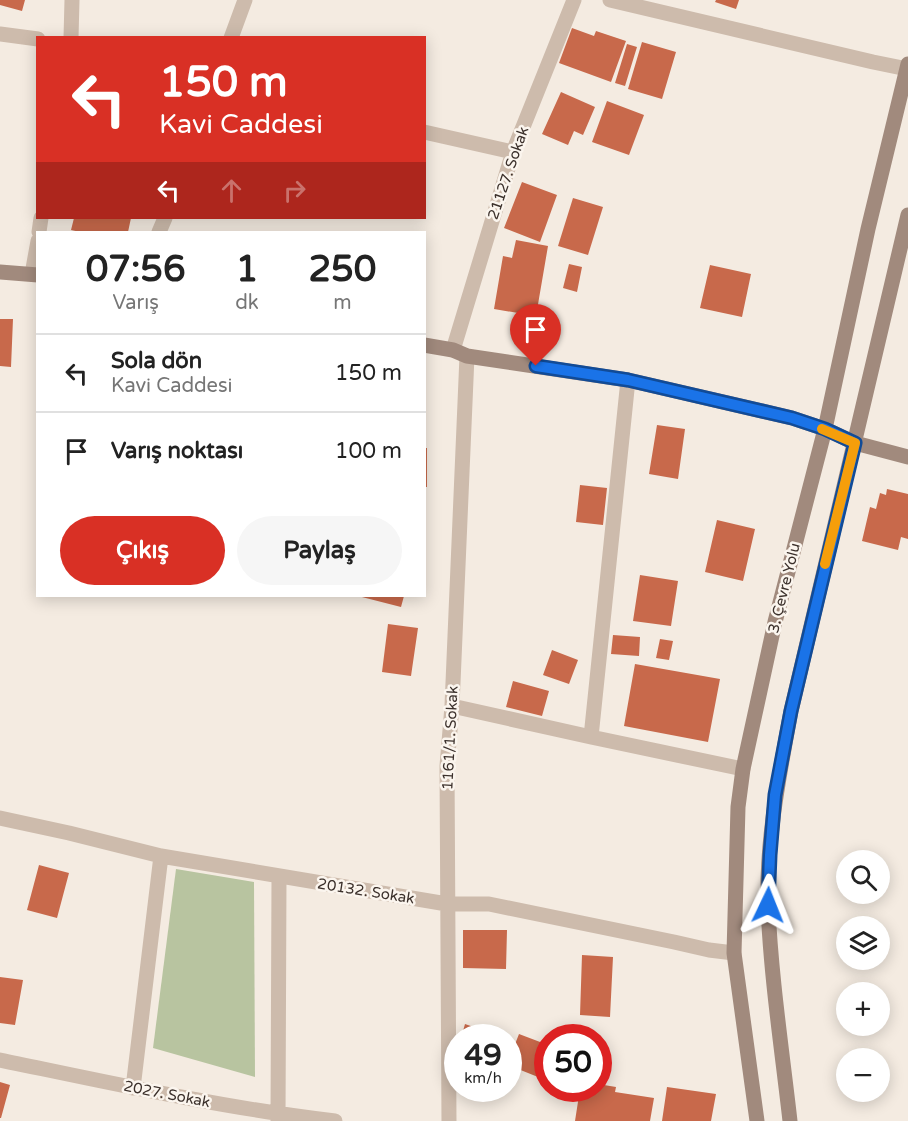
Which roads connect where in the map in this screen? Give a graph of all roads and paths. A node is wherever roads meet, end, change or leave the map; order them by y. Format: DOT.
graph roads {
  1 [pos="72,0"];
  2 [pos="245,0"];
  3 [pos="574,0"];
  4 [pos="610,0"];
  5 [pos="0,34"];
  6 [pos="71,36"];
  7 [pos="232,36"];
  8 [pos="36,39"];
  9 [pos="907,66"];
  10 [pos="426,132"];
  11 [pos="513,152"];
  12 [pos="908,215"];
  13 [pos="0,272"];
  14 [pos="35,275"];
  15 [pos="426,345"];
  16 [pos="460,353"];
  17 [pos="628,380"];
  18 [pos="825,429"];
  19 [pos="855,443"];
  20 [pos="908,457"];
  21 [pos="452,706"];
  22 [pos="591,737"];
  23 [pos="743,769"];
  24 [pos="0,818"];
  25 [pos="161,856"];
  26 [pos="279,877"];
  27 [pos="447,904"];
  28 [pos="734,953"];
  29 [pos="0,1060"];
  30 [pos="133,1088"];
  31 [pos="279,1118"];
  32 [pos="336,1121"];
  33 [pos="449,1121"];
  34 [pos="758,1121"];
  35 [pos="790,1121"];
  1 -- 6 [label="street"];
  2 -- 7 [label="street"];
  3 -- 11 [label="street, 21127. Sokak"];
  4 -- 9 [label="street"];
  5 -- 8 [label="street"];
  9 -- 18 [label="main road, 3. Çevre Yolu"];
  10 -- 11 [label="street"];
  11 -- 16 [label="street, 21127. Sokak"];
  12 -- 19 [label="main road"];
  13 -- 14 [label="main road"];
  15 -- 16 [label="main road"];
  16 -- 17 [label="main road"];
  16 -- 21 [label="street, 1161/1. Sokak"];
  17 -- 18 [label="main road"];
  17 -- 22 [label="street"];
  18 -- 19 [label="main road"];
  18 -- 23 [label="main road, 3. Çevre Yolu"];
  19 -- 20 [label="main road"];
  19 -- 35 [label="main road"];
  21 -- 22 [label="street"];
  21 -- 27 [label="street, 1161/1. Sokak"];
  22 -- 23 [label="street"];
  23 -- 28 [label="main road, 3. Çevre Yolu"];
  24 -- 25 [label="street, 20132. Sokak"];
  25 -- 26 [label="street, 20132. Sokak"];
  25 -- 30 [label="street"];
  26 -- 27 [label="street, 20132. Sokak"];
  26 -- 31 [label="street"];
  27 -- 28 [label="street, 20132. Sokak"];
  27 -- 33 [label="street, 1161/1. Sokak"];
  28 -- 34 [label="main road, 3. Çevre Yolu"];
  29 -- 30 [label="street, 2027. Sokak"];
  30 -- 31 [label="street, 2027. Sokak"];
  31 -- 32 [label="street, 2027. Sokak"];
}
